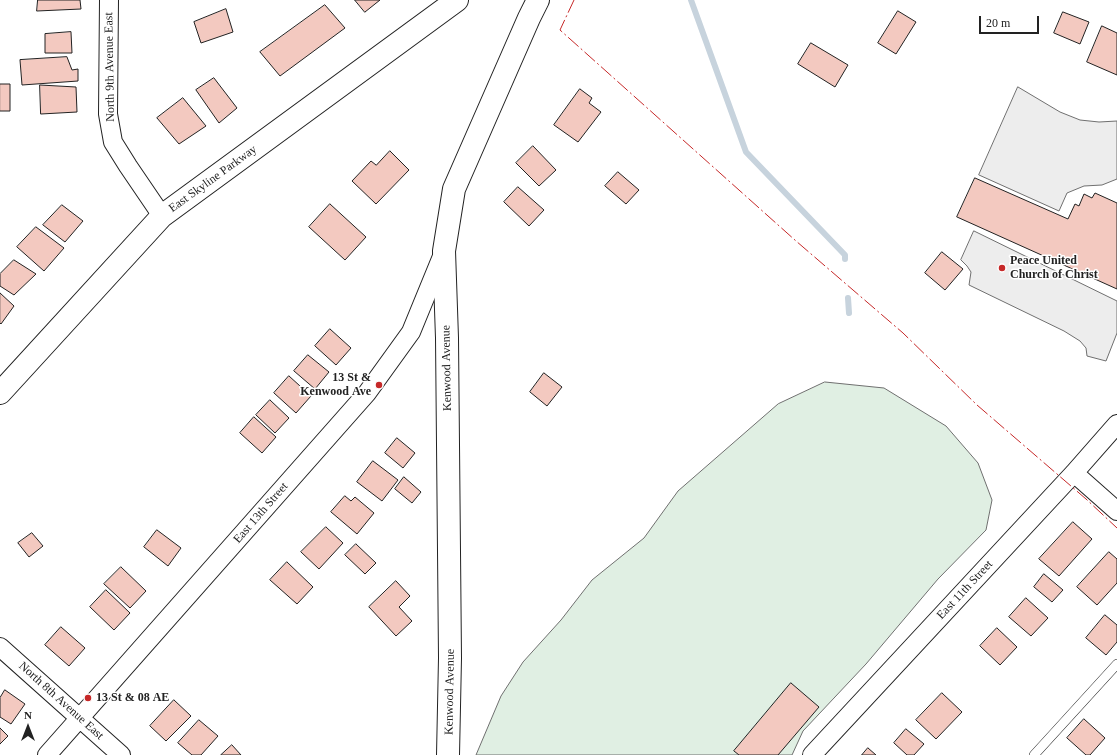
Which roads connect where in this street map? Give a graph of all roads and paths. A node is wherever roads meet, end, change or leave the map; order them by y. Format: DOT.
graph roads {
  1 [pos="109,0"];
  2 [pos="457,0"];
  3 [pos="538,0"];
  4 [pos="162,216"];
  5 [pos="444,251"];
  6 [pos="0,393"];
  7 [pos="1117,424"];
  8 [pos="1074,473"];
  9 [pos="1117,511"];
  10 [pos="0,647"];
  11 [pos="1117,664"];
  12 [pos="80,718"];
  13 [pos="47,755"];
  14 [pos="121,755"];
  15 [pos="448,755"];
  16 [pos="812,755"];
  17 [pos="1034,755"];
  1 -- 4 [label="street, North 9th Avenue East"];
  2 -- 4 [label="street, East Skyline Parkway"];
  3 -- 5 [label="street, Kenwood Avenue"];
  4 -- 6 [label="street, East Skyline Parkway"];
  5 -- 12 [label="street, East 13th Street"];
  5 -- 15 [label="street, Kenwood Avenue"];
  7 -- 8 [label="street, East 11th Street"];
  8 -- 9 [label="street"];
  8 -- 16 [label="street, East 11th Street"];
  10 -- 12 [label="street, North 8th Avenue East"];
  11 -- 17 [label="lane"];
  12 -- 13 [label="street, East 13th Street"];
  12 -- 14 [label="street, North 8th Avenue East"];
}
